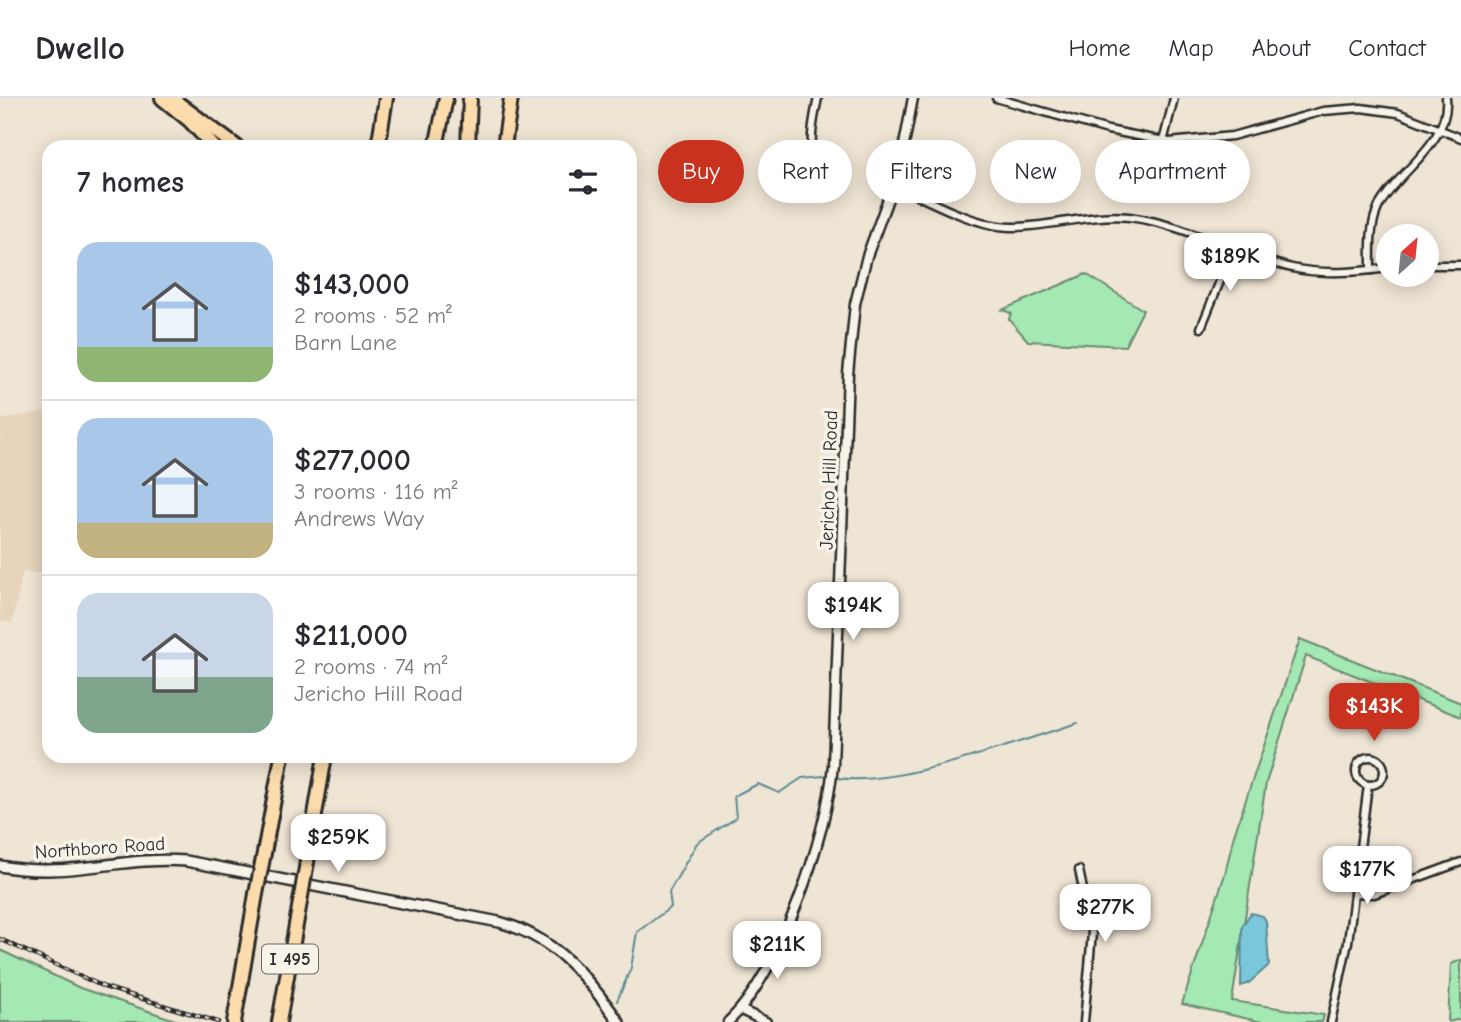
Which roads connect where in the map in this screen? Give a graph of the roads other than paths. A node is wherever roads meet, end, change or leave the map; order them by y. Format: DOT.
graph roads {
  1 [pos="162,98"];
  2 [pos="171,98"];
  3 [pos="386,98"];
  4 [pos="446,98"];
  5 [pos="470,98"];
  6 [pos="511,98"];
  7 [pos="818,98"];
  8 [pos="913,98"];
  9 [pos="996,98"];
  10 [pos="1032,98"];
  11 [pos="1174,98"];
  12 [pos="1446,98"];
  13 [pos="1030,107"];
  14 [pos="1439,129"];
  15 [pos="1461,138"];
  16 [pos="208,140"];
  17 [pos="228,140"];
  18 [pos="379,140"];
  19 [pos="437,140"];
  20 [pos="469,140"];
  21 [pos="504,140"];
  22 [pos="811,140"];
  23 [pos="905,140"];
  24 [pos="1154,140"];
  25 [pos="1164,140"];
  26 [pos="1186,140"];
  27 [pos="886,203"];
  28 [pos="940,203"];
  29 [pos="1233,249"];
  30 [pos="1439,265"];
  31 [pos="1461,265"];
  32 [pos="1376,269"];
  33 [pos="1371,270"];
  34 [pos="1202,328"];
  35 [pos="281,763"];
  36 [pos="324,763"];
  37 [pos="1368,785"];
  38 [pos="1461,862"];
  39 [pos="0,866"];
  40 [pos="1079,870"];
  41 [pos="1354,893"];
  42 [pos="741,1010"];
  43 [pos="279,1019"];
  44 [pos="234,1022"];
  45 [pos="619,1022"];
  46 [pos="728,1022"];
  47 [pos="766,1022"];
  48 [pos="1084,1022"];
  49 [pos="1331,1022"];
  1 -- 16 [label="highway"];
  2 -- 17 [label="highway"];
  3 -- 18 [label="highway"];
  4 -- 19 [label="highway"];
  5 -- 20 [label="highway"];
  6 -- 21 [label="highway"];
  7 -- 22 [label="street"];
  8 -- 23 [label="street, Jericho Hill Road"];
  9 -- 13 [label="street"];
  10 -- 13 [label="street"];
  11 -- 25 [label="street"];
  12 -- 14 [label="street"];
  13 -- 24 [label="street"];
  14 -- 15 [label="street"];
  14 -- 26 [label="street"];
  14 -- 33 [label="street"];
  27 -- 42 [label="street, Jericho Hill Road"];
  28 -- 29 [label="street"];
  29 -- 33 [label="street"];
  29 -- 34 [label="street"];
  30 -- 31 [label="street"];
  32 -- 33 [label="street"];
  35 -- 44 [label="highway, I 495, bridge"];
  36 -- 43 [label="highway, I 495, bridge"];
  37 -- 37 [label="street"];
  37 -- 41 [label="street"];
  38 -- 41 [label="street"];
  39 -- 45 [label="main road, Northboro Road"];
  40 -- 48 [label="street"];
  41 -- 49 [label="street"];
  42 -- 46 [label="street, Jericho Hill Road"];
  42 -- 47 [label="street"];
}
